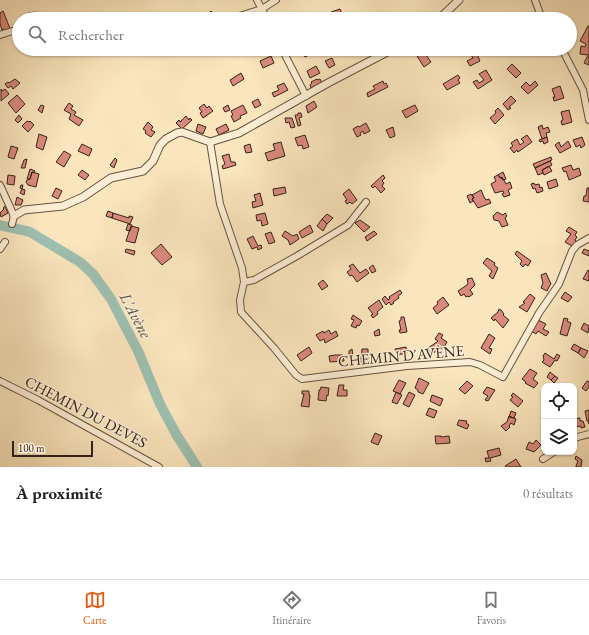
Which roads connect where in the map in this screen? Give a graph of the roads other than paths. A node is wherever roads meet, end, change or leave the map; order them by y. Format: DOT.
graph roads {
  1 [pos="257,0"];
  2 [pos="276,0"];
  3 [pos="459,0"];
  4 [pos="535,0"];
  5 [pos="262,9"];
  6 [pos="252,12"];
  7 [pos="264,12"];
  8 [pos="446,12"];
  9 [pos="539,12"];
  10 [pos="12,31"];
  11 [pos="0,35"];
  12 [pos="286,56"];
  13 [pos="380,56"];
  14 [pos="566,56"];
  15 [pos="306,96"];
  16 [pos="589,120"];
  17 [pos="210,142"];
  18 [pos="0,185"];
  19 [pos="366,202"];
  20 [pos="14,216"];
  21 [pos="12,224"];
  22 [pos="589,238"];
  23 [pos="5,242"];
  24 [pos="0,249"];
  25 [pos="244,282"];
  26 [pos="0,381"];
  27 [pos="589,434"];
  28 [pos="577,437"];
  29 [pos="549,455"];
  30 [pos="543,459"];
  31 [pos="159,467"];
  1 -- 5 [label="street"];
  2 -- 5 [label="street"];
  3 -- 8 [label="street"];
  4 -- 9 [label="street"];
  5 -- 6 [label="street"];
  5 -- 7 [label="street"];
  10 -- 11 [label="street"];
  12 -- 15 [label="street"];
  13 -- 15 [label="street"];
  14 -- 16 [label="street"];
  15 -- 17 [label="street"];
  17 -- 20 [label="street"];
  17 -- 25 [label="street, CHEMIN D'AVÈNE"];
  18 -- 20 [label="street"];
  19 -- 25 [label="street"];
  20 -- 21 [label="street"];
  22 -- 25 [label="street, CHEMIN D'AVÈNE"];
  23 -- 24 [label="street"];
  26 -- 31 [label="street, CHEMIN DU DEVES"];
  27 -- 28 [label="street"];
  29 -- 30 [label="street"];
}
